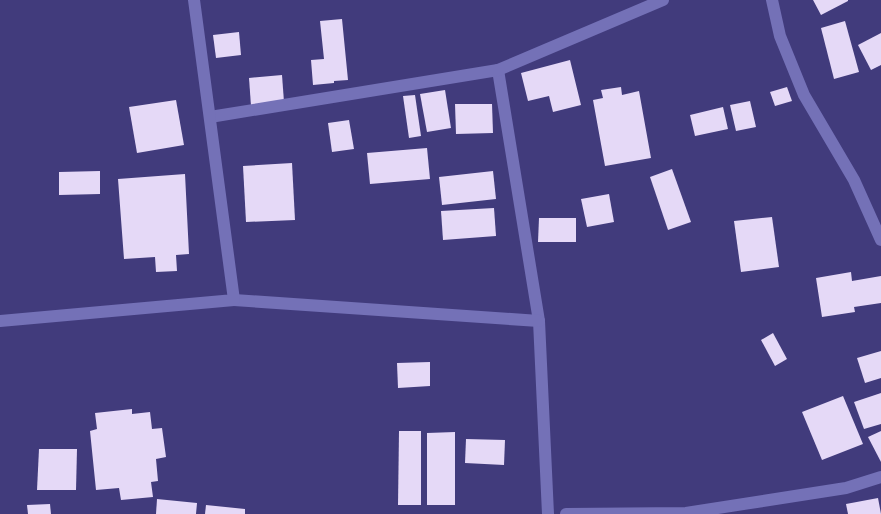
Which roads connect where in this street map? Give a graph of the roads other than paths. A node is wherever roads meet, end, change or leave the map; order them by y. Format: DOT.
graph roads {
  1 [pos="194,0"];
  2 [pos="663,0"];
  3 [pos="772,0"];
  4 [pos="498,70"];
  5 [pos="210,116"];
  6 [pos="881,240"];
  7 [pos="234,300"];
  8 [pos="0,321"];
  9 [pos="539,321"];
  10 [pos="881,477"];
  11 [pos="548,514"];
  12 [pos="566,514"];
  1 -- 5 [label="street"];
  2 -- 4 [label="street"];
  3 -- 6 [label="street"];
  4 -- 5 [label="street"];
  4 -- 9 [label="street"];
  5 -- 7 [label="street"];
  7 -- 8 [label="street"];
  7 -- 9 [label="street"];
  9 -- 11 [label="street"];
  10 -- 12 [label="street"];
}
